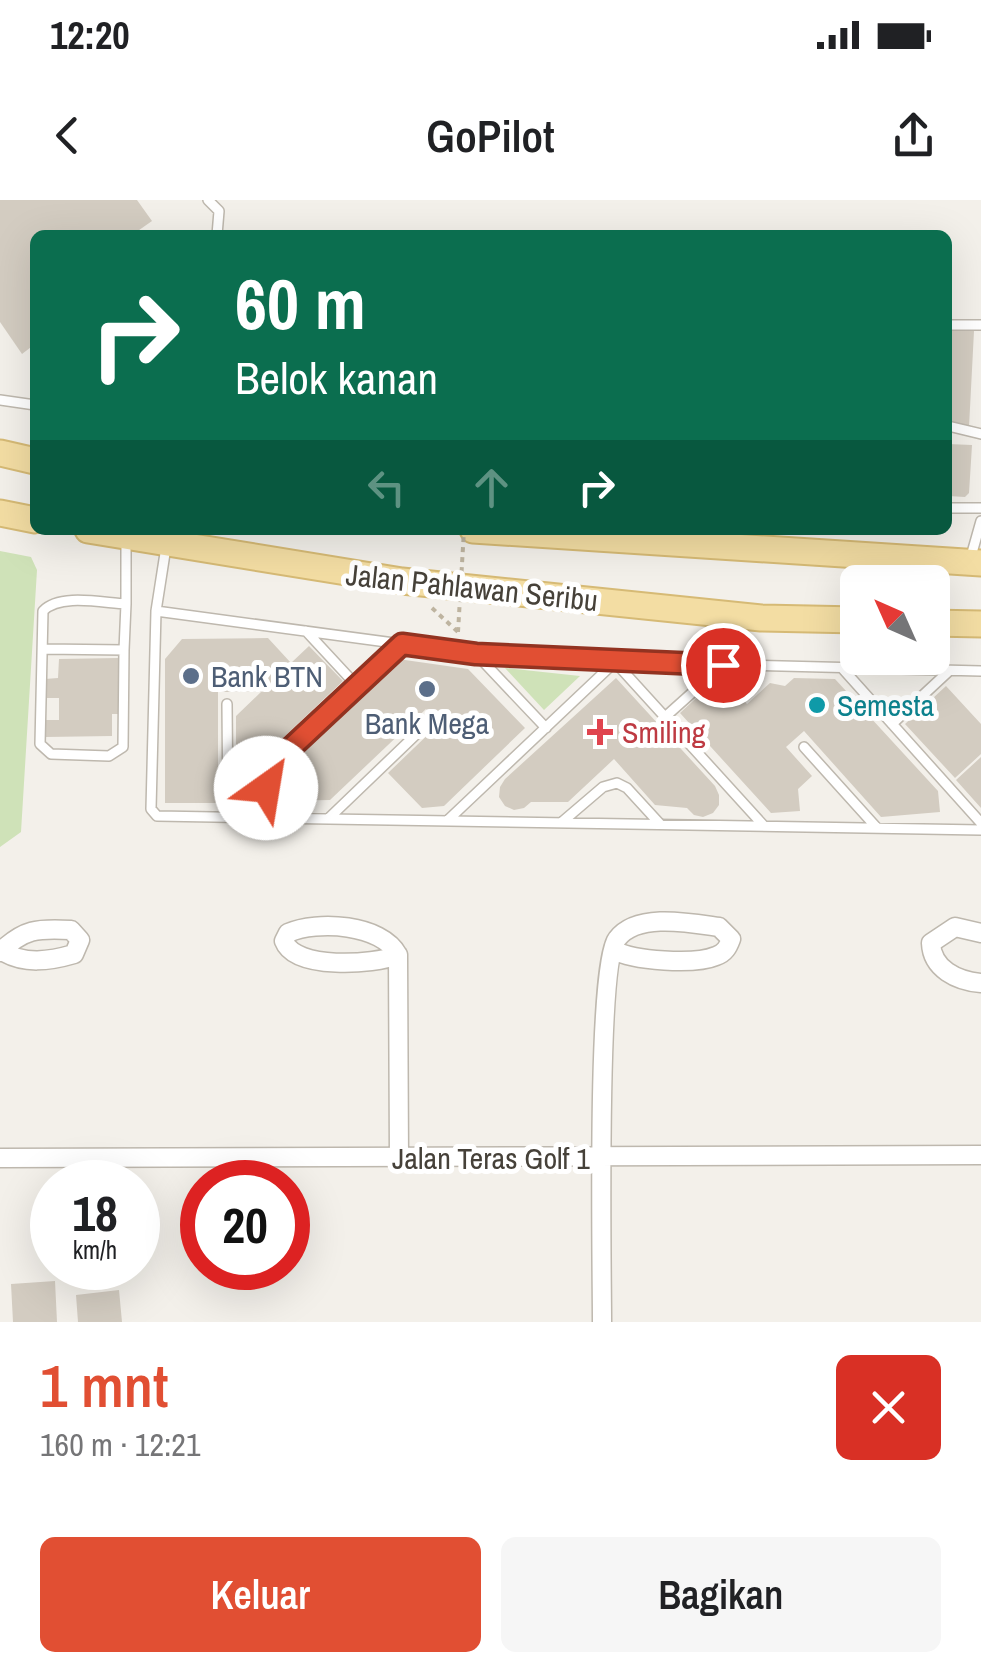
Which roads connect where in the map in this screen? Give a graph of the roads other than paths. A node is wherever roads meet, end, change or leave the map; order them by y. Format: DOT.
graph roads {
  1 [pos="208,200"];
  2 [pos="217,230"];
  3 [pos="952,325"];
  4 [pos="981,325"];
  5 [pos="0,400"];
  6 [pos="30,404"];
  7 [pos="952,427"];
  8 [pos="981,434"];
  9 [pos="0,453"];
  10 [pos="30,459"];
  11 [pos="952,508"];
  12 [pos="981,508"];
  13 [pos="0,513"];
  14 [pos="30,519"];
  15 [pos="981,521"];
  16 [pos="112,535"];
  17 [pos="549,535"];
  18 [pos="126,538"];
  19 [pos="166,544"];
  20 [pos="975,563"];
  21 [pos="126,604"];
  22 [pos="156,611"];
  23 [pos="840,620"];
  24 [pos="950,623"];
  25 [pos="981,624"];
  26 [pos="306,631"];
  27 [pos="402,644"];
  28 [pos="44,649"];
  29 [pos="124,650"];
  30 [pos="476,654"];
  31 [pos="615,662"];
  32 [pos="723,665"];
  33 [pos="840,668"];
  34 [pos="950,670"];
  35 [pos="981,672"];
  36 [pos="848,675"];
  37 [pos="944,675"];
  38 [pos="358,686"];
  39 [pos="227,704"];
  40 [pos="665,716"];
  41 [pos="428,723"];
  42 [pos="892,724"];
  43 [pos="546,728"];
  44 [pos="804,747"];
  45 [pos="228,816"];
  46 [pos="265,817"];
  47 [pos="328,818"];
  48 [pos="448,820"];
  49 [pos="562,822"];
  50 [pos="660,824"];
  51 [pos="764,826"];
  52 [pos="981,826"];
  53 [pos="878,828"];
  54 [pos="981,932"];
  55 [pos="614,950"];
  56 [pos="398,955"];
  57 [pos="981,983"];
  58 [pos="981,1154"];
  59 [pos="0,1158"];
  60 [pos="399,1158"];
  61 [pos="603,1158"];
  62 [pos="602,1322"];
  1 -- 2 [label="lane"];
  3 -- 4 [label="lane"];
  5 -- 6 [label="lane"];
  7 -- 8 [label="lane"];
  9 -- 10 [label="main road"];
  11 -- 12 [label="lane"];
  13 -- 14 [label="main road"];
  15 -- 20 [label="lane"];
  16 -- 18 [label="main road, Jalan Pahlawan Seribu"];
  17 -- 20 [label="main road, Jalan Pahlawan Seribu"];
  18 -- 19 [label="main road, Jalan Pahlawan Seribu"];
  18 -- 21 [label="lane"];
  19 -- 22 [label="lane"];
  19 -- 23 [label="main road, Jalan Pahlawan Seribu"];
  21 -- 28 [label="lane"];
  21 -- 29 [label="lane"];
  22 -- 26 [label="lane"];
  22 -- 45 [label="lane"];
  24 -- 25 [label="main road"];
  26 -- 27 [label="lane"];
  26 -- 38 [label="lane"];
  27 -- 30 [label="lane"];
  27 -- 38 [label="lane"];
  28 -- 29 [label="lane"];
  28 -- 29 [label="lane"];
  30 -- 31 [label="lane"];
  30 -- 43 [label="lane"];
  31 -- 32 [label="lane"];
  31 -- 40 [label="lane"];
  31 -- 43 [label="lane"];
  32 -- 33 [label="lane"];
  32 -- 40 [label="lane"];
  34 -- 35 [label="lane"];
  36 -- 42 [label="lane"];
  37 -- 42 [label="lane"];
  38 -- 46 [label="lane"];
  39 -- 45 [label="lane"];
  40 -- 51 [label="lane"];
  41 -- 47 [label="lane"];
  42 -- 52 [label="lane"];
  43 -- 48 [label="lane"];
  44 -- 53 [label="lane"];
  45 -- 46 [label="lane"];
  46 -- 47 [label="lane"];
  47 -- 48 [label="lane"];
  48 -- 49 [label="lane"];
  49 -- 50 [label="lane"];
  49 -- 50 [label="lane"];
  50 -- 51 [label="lane"];
  51 -- 53 [label="lane"];
  52 -- 53 [label="lane"];
  54 -- 57 [label="street"];
  55 -- 55 [label="street"];
  55 -- 61 [label="street"];
  56 -- 56 [label="street"];
  56 -- 60 [label="street"];
  58 -- 61 [label="street, Jalan Teras Golf 1"];
  59 -- 60 [label="street, Jalan Teras Golf 1"];
  60 -- 61 [label="street, Jalan Teras Golf 1"];
  61 -- 62 [label="street"];
}
